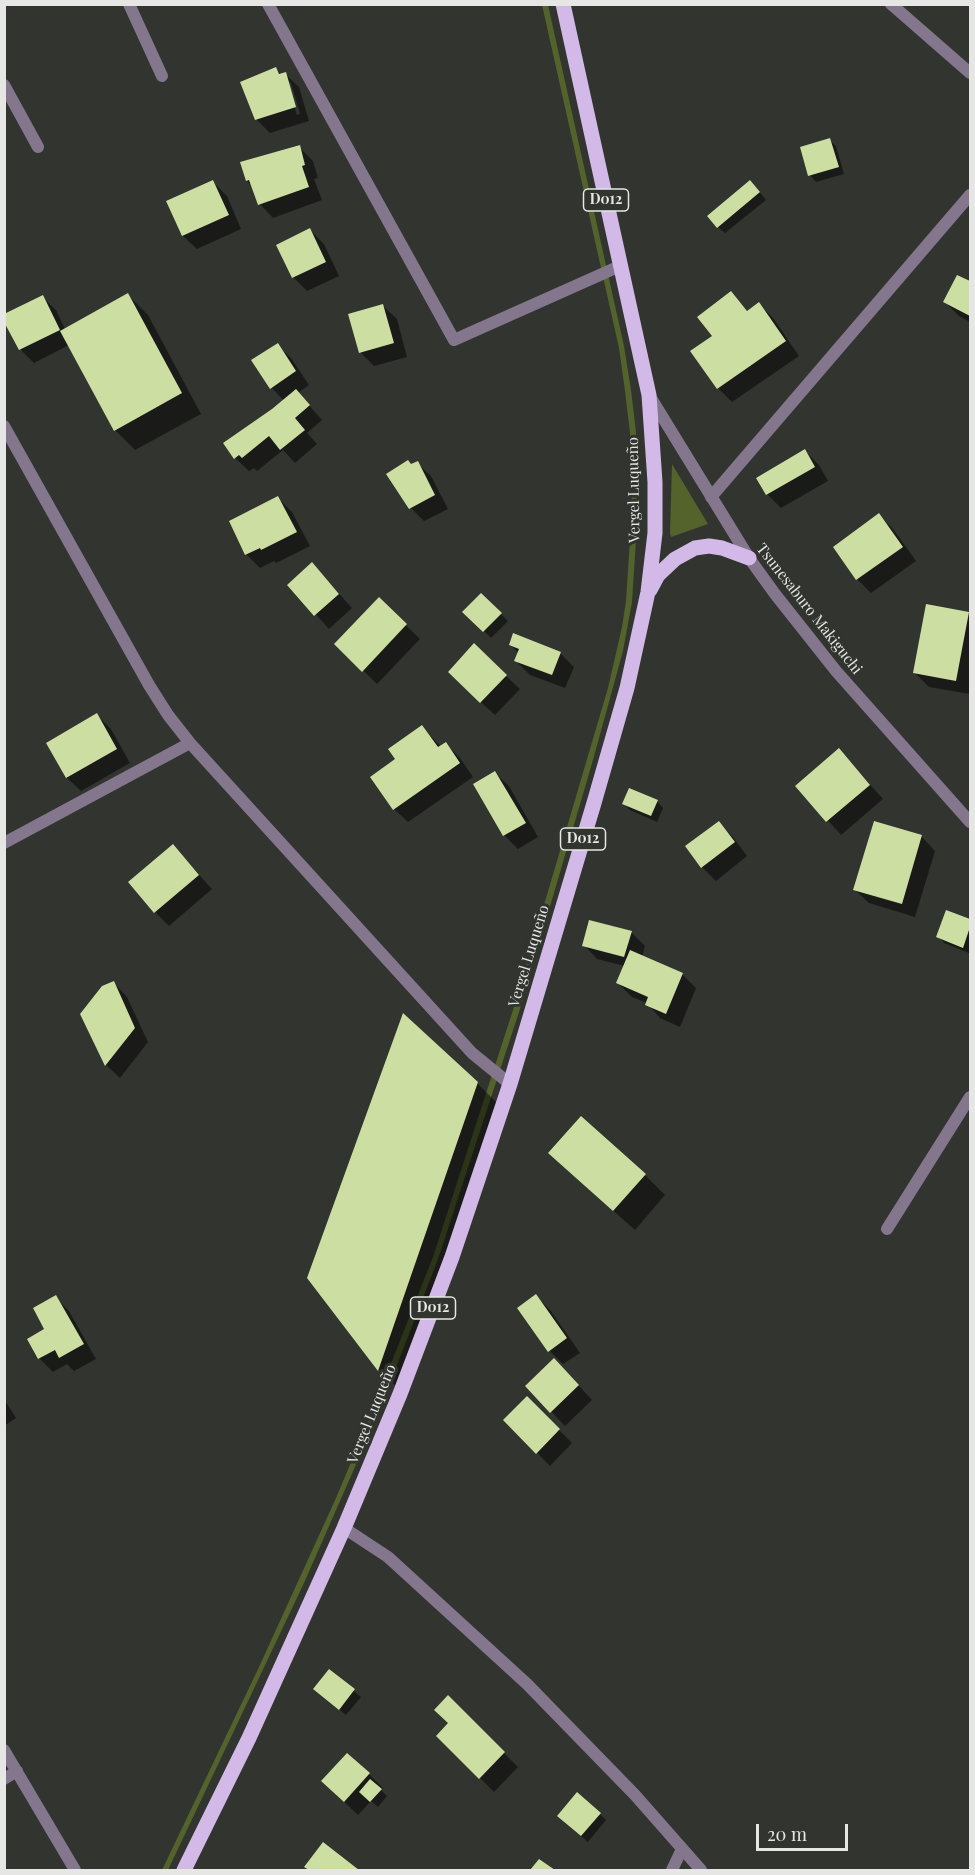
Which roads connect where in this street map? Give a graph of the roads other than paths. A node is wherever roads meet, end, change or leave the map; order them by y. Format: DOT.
graph roads {
  1 [pos="129,4"];
  2 [pos="268,4"];
  3 [pos="563,4"];
  4 [pos="891,4"];
  5 [pos="970,72"];
  6 [pos="162,76"];
  7 [pos="4,85"];
  8 [pos="38,147"];
  9 [pos="970,195"];
  10 [pos="620,266"];
  11 [pos="649,395"];
  12 [pos="4,426"];
  13 [pos="711,497"];
  14 [pos="749,558"];
  15 [pos="648,592"];
  16 [pos="190,743"];
  17 [pos="970,822"];
  18 [pos="4,843"];
  19 [pos="510,1084"];
  20 [pos="970,1097"];
  21 [pos="887,1229"];
  22 [pos="344,1528"];
  23 [pos="4,1750"];
  24 [pos="16,1771"];
  25 [pos="4,1779"];
  26 [pos="682,1849"];
  27 [pos="75,1870"];
  28 [pos="184,1870"];
  29 [pos="672,1870"];
  30 [pos="701,1870"];
  1 -- 6 [label="street"];
  2 -- 10 [label="street"];
  3 -- 10 [label="main road, Vergel Luqueño / D012"];
  4 -- 5 [label="street"];
  7 -- 8 [label="street"];
  9 -- 13 [label="street"];
  10 -- 11 [label="main road, Vergel Luqueño / D012"];
  11 -- 13 [label="street, Tsunesaburo Makiguchi"];
  11 -- 15 [label="main road, Vergel Luqueño / D012"];
  12 -- 16 [label="street"];
  13 -- 14 [label="street, Tsunesaburo Makiguchi"];
  14 -- 15 [label="main road"];
  14 -- 17 [label="street, Tsunesaburo Makiguchi"];
  15 -- 19 [label="main road, Vergel Luqueño / D012"];
  16 -- 18 [label="street"];
  16 -- 19 [label="street"];
  19 -- 22 [label="main road, Vergel Luqueño / D012"];
  20 -- 21 [label="street"];
  22 -- 26 [label="street"];
  22 -- 28 [label="main road, Vergel Luqueño / D012"];
  23 -- 24 [label="street"];
  24 -- 25 [label="street"];
  24 -- 27 [label="street"];
  26 -- 29 [label="street"];
  26 -- 30 [label="street"];
}
